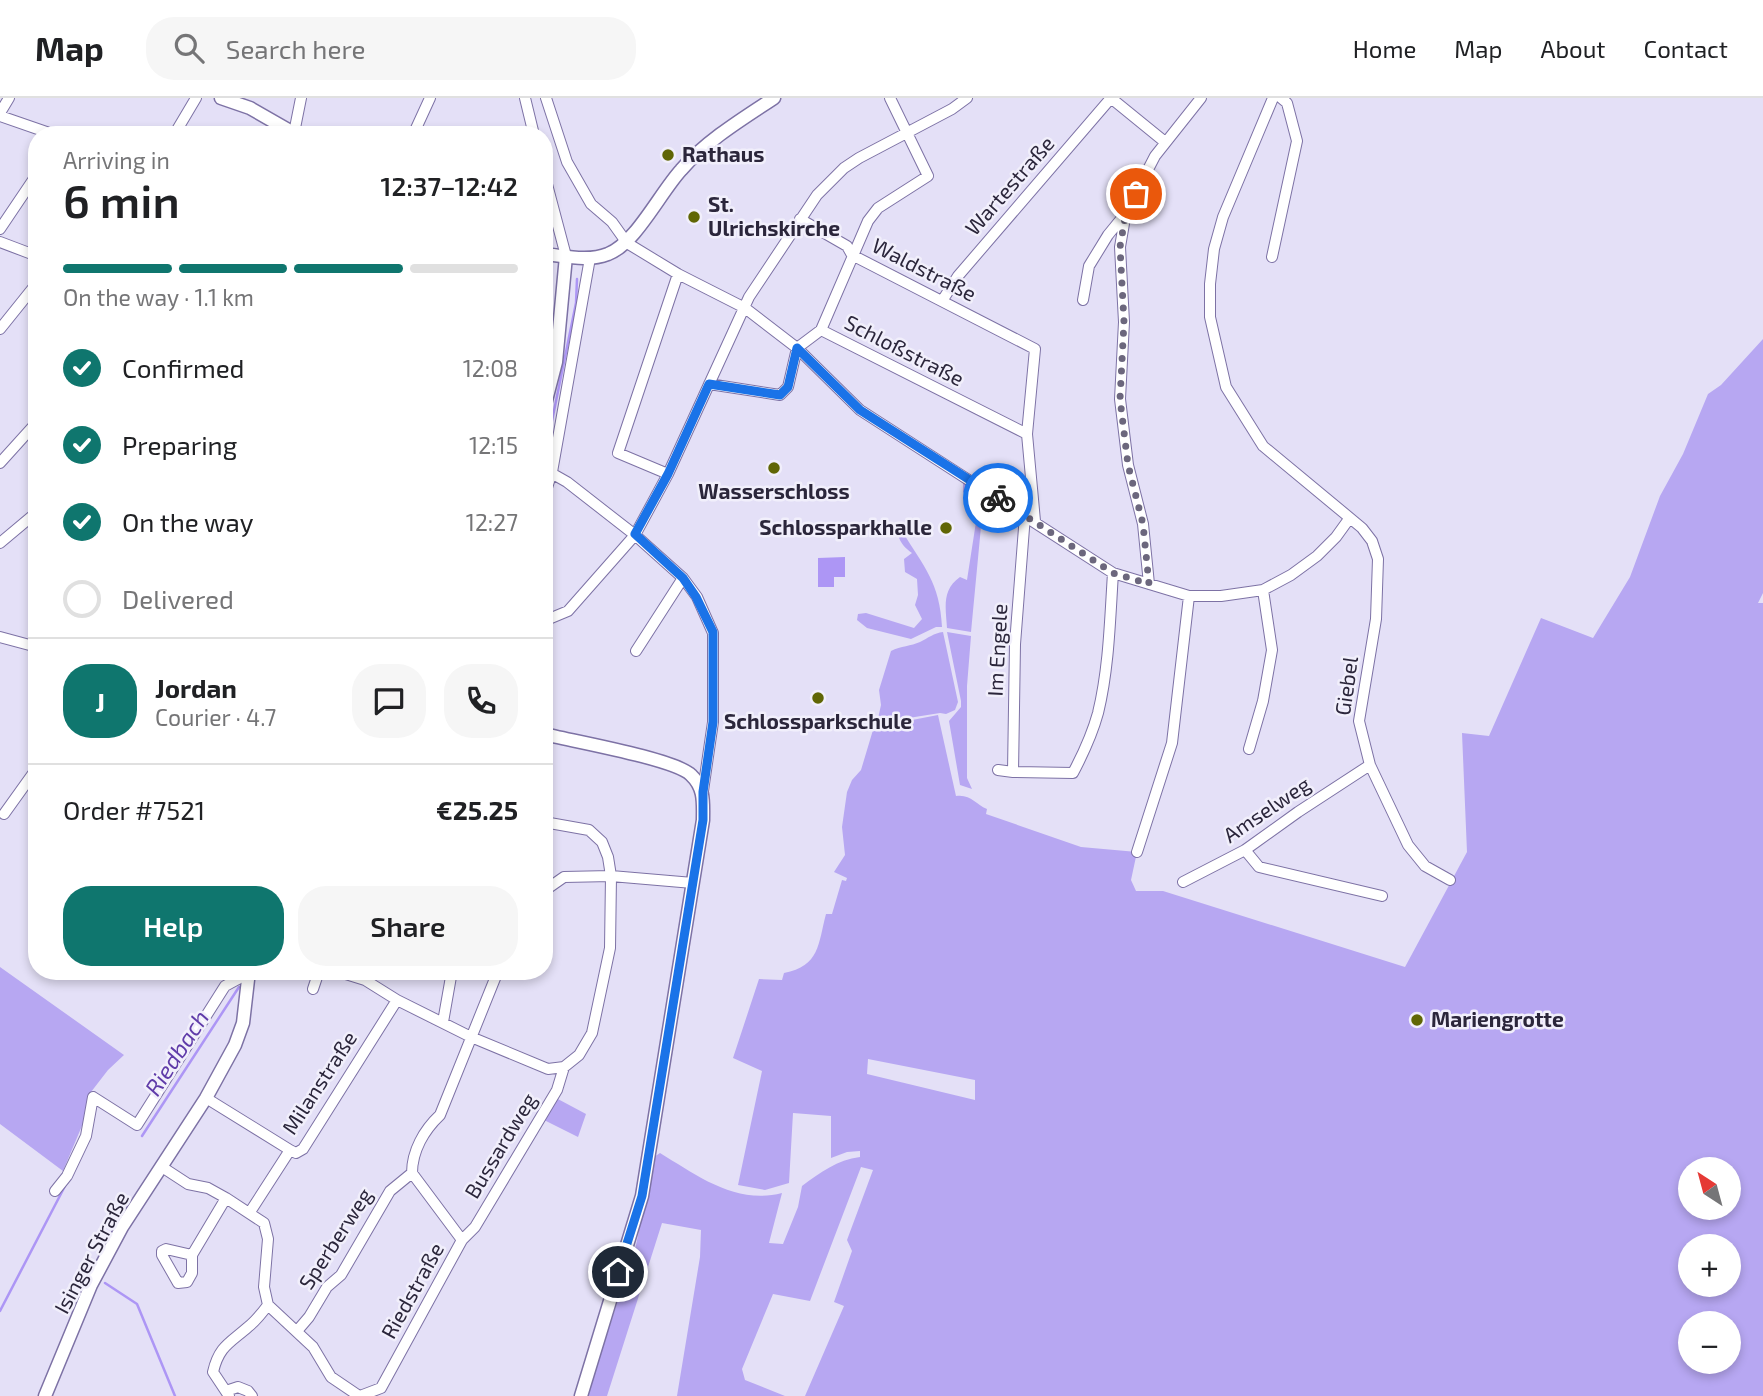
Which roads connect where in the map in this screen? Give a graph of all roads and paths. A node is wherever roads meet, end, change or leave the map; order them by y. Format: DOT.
graph roads {
  1 [pos="9,98"];
  2 [pos="196,98"];
  3 [pos="220,98"];
  4 [pos="301,98"];
  5 [pos="430,98"];
  6 [pos="525,98"];
  7 [pos="546,98"];
  8 [pos="774,98"];
  9 [pos="890,98"];
  10 [pos="967,98"];
  11 [pos="1111,98"];
  12 [pos="1201,98"];
  13 [pos="1273,98"];
  14 [pos="1282,98"];
  15 [pos="0,114"];
  16 [pos="31,126"];
  17 [pos="179,126"];
  18 [pos="281,126"];
  19 [pos="296,126"];
  20 [pos="418,126"];
  21 [pos="532,126"];
  22 [pos="907,131"];
  23 [pos="1165,142"];
  24 [pos="28,187"];
  25 [pos="553,207"];
  26 [pos="1126,212"];
  27 [pos="800,219"];
  28 [pos="0,229"];
  29 [pos="0,242"];
  30 [pos="627,243"];
  31 [pos="28,253"];
  32 [pos="553,255"];
  33 [pos="852,255"];
  34 [pos="566,256"];
  35 [pos="1272,257"];
  36 [pos="590,258"];
  37 [pos="678,274"];
  38 [pos="28,293"];
  39 [pos="1083,300"];
  40 [pos="942,301"];
  41 [pos="745,308"];
  42 [pos="0,329"];
  43 [pos="821,330"];
  44 [pos="797,348"];
  45 [pos="1035,349"];
  46 [pos="553,374"];
  47 [pos="709,384"];
  48 [pos="28,432"];
  49 [pos="1027,433"];
  50 [pos="553,446"];
  51 [pos="0,463"];
  52 [pos="668,474"];
  53 [pos="553,475"];
  54 [pos="1030,518"];
  55 [pos="1349,519"];
  56 [pos="28,520"];
  57 [pos="635,534"];
  58 [pos="0,543"];
  59 [pos="1113,573"];
  60 [pos="683,578"];
  61 [pos="1149,584"];
  62 [pos="1263,590"];
  63 [pos="1189,596"];
  64 [pos="553,617"];
  65 [pos="0,637"];
  66 [pos="28,645"];
  67 [pos="636,651"];
  68 [pos="553,736"];
  69 [pos="1249,748"];
  70 [pos="1370,765"];
  71 [pos="998,771"];
  72 [pos="1013,772"];
  73 [pos="28,781"];
  74 [pos="703,792"];
  75 [pos="4,814"];
  76 [pos="553,824"];
  77 [pos="1245,850"];
  78 [pos="1137,852"];
  79 [pos="611,876"];
  80 [pos="1450,880"];
  81 [pos="1184,882"];
  82 [pos="692,883"];
  83 [pos="553,885"];
  84 [pos="1382,895"];
  85 [pos="235,980"];
  86 [pos="248,980"];
  87 [pos="316,980"];
  88 [pos="370,980"];
  89 [pos="451,980"];
  90 [pos="494,980"];
  91 [pos="313,989"];
  92 [pos="397,1000"];
  93 [pos="443,1022"];
  94 [pos="471,1037"];
  95 [pos="564,1067"];
  96 [pos="206,1098"];
  97 [pos="290,1150"];
  98 [pos="162,1167"];
  99 [pos="412,1173"];
  100 [pos="55,1191"];
  101 [pos="226,1198"];
  102 [pos="250,1212"];
  103 [pos="463,1240"];
  104 [pos="192,1255"];
  105 [pos="268,1305"];
  106 [pos="297,1331"];
  107 [pos="227,1394"];
  108 [pos="44,1396"];
  109 [pos="251,1396"];
  110 [pos="360,1396"];
  111 [pos="580,1396"];
  1 -- 15 [label="street"];
  2 -- 17 [label="street"];
  3 -- 18 [label="street"];
  4 -- 19 [label="street"];
  5 -- 20 [label="street"];
  6 -- 21 [label="street"];
  7 -- 30 [label="street"];
  8 -- 30 [label="street"];
  9 -- 22 [label="street"];
  10 -- 22 [label="street"];
  11 -- 23 [label="street, Wartestraße"];
  11 -- 40 [label="street, Wartestraße"];
  12 -- 23 [label="street"];
  13 -- 55 [label="street, Giebel"];
  14 -- 35 [label="street"];
  15 -- 16 [label="street"];
  22 -- 27 [label="street"];
  22 -- 33 [label="street"];
  23 -- 26 [label="street"];
  24 -- 28 [label="street"];
  25 -- 34 [label="street"];
  26 -- 39 [label="street"];
  26 -- 61 [label="street"];
  27 -- 33 [label="street, Waldstraße"];
  27 -- 41 [label="street"];
  29 -- 31 [label="street"];
  30 -- 36 [label="street"];
  30 -- 37 [label="street"];
  32 -- 34 [label="street"];
  33 -- 40 [label="street, Waldstraße"];
  33 -- 43 [label="street"];
  34 -- 36 [label="street"];
  34 -- 46 [label="street"];
  36 -- 50 [label="street"];
  37 -- 41 [label="street"];
  37 -- 52 [label="street"];
  38 -- 42 [label="street"];
  40 -- 45 [label="street, Waldstraße"];
  41 -- 44 [label="street"];
  41 -- 47 [label="street"];
  43 -- 44 [label="street, Schloßstraße"];
  43 -- 49 [label="street, Schloßstraße"];
  44 -- 47 [label="street"];
  44 -- 54 [label="street"];
  45 -- 49 [label="street, Im Engele"];
  47 -- 52 [label="street"];
  48 -- 51 [label="street"];
  49 -- 54 [label="street, Im Engele"];
  52 -- 57 [label="street"];
  53 -- 57 [label="street"];
  54 -- 59 [label="street"];
  54 -- 72 [label="street, Im Engele"];
  55 -- 62 [label="street"];
  55 -- 70 [label="street, Giebel"];
  56 -- 58 [label="street"];
  57 -- 60 [label="street"];
  57 -- 64 [label="street"];
  59 -- 61 [label="street"];
  59 -- 72 [label="street"];
  60 -- 67 [label="street"];
  60 -- 74 [label="street"];
  61 -- 63 [label="street"];
  62 -- 63 [label="street"];
  62 -- 69 [label="street"];
  63 -- 78 [label="street"];
  65 -- 66 [label="street"];
  68 -- 74 [label="street"];
  70 -- 77 [label="street, Amselweg"];
  70 -- 80 [label="street, Giebel"];
  71 -- 72 [label="street"];
  73 -- 75 [label="street"];
  74 -- 82 [label="street"];
  76 -- 79 [label="street"];
  77 -- 81 [label="street, Amselweg"];
  77 -- 84 [label="street"];
  79 -- 82 [label="street"];
  79 -- 83 [label="street"];
  79 -- 95 [label="street"];
  82 -- 111 [label="street"];
  85 -- 100 [label="street"];
  86 -- 96 [label="street, Isinger Straße"];
  87 -- 91 [label="street"];
  88 -- 92 [label="street"];
  89 -- 93 [label="street"];
  90 -- 94 [label="street"];
  92 -- 93 [label="street"];
  92 -- 97 [label="street, Milanstraße"];
  93 -- 94 [label="street"];
  94 -- 95 [label="street"];
  94 -- 99 [label="street"];
  95 -- 103 [label="street, Bussardweg"];
  96 -- 97 [label="street"];
  96 -- 98 [label="street, Isinger Straße"];
  97 -- 102 [label="street, Milanstraße"];
  98 -- 101 [label="street"];
  98 -- 108 [label="street, Isinger Straße"];
  99 -- 103 [label="street, Riedstraße"];
  99 -- 106 [label="street, Sperberweg"];
  101 -- 102 [label="street"];
  101 -- 104 [label="street"];
  102 -- 105 [label="street"];
  103 -- 110 [label="street, Riedstraße"];
  105 -- 106 [label="street, Riedstraße"];
  105 -- 107 [label="street"];
  106 -- 110 [label="street, Riedstraße"];
  107 -- 109 [label="street"];
}
